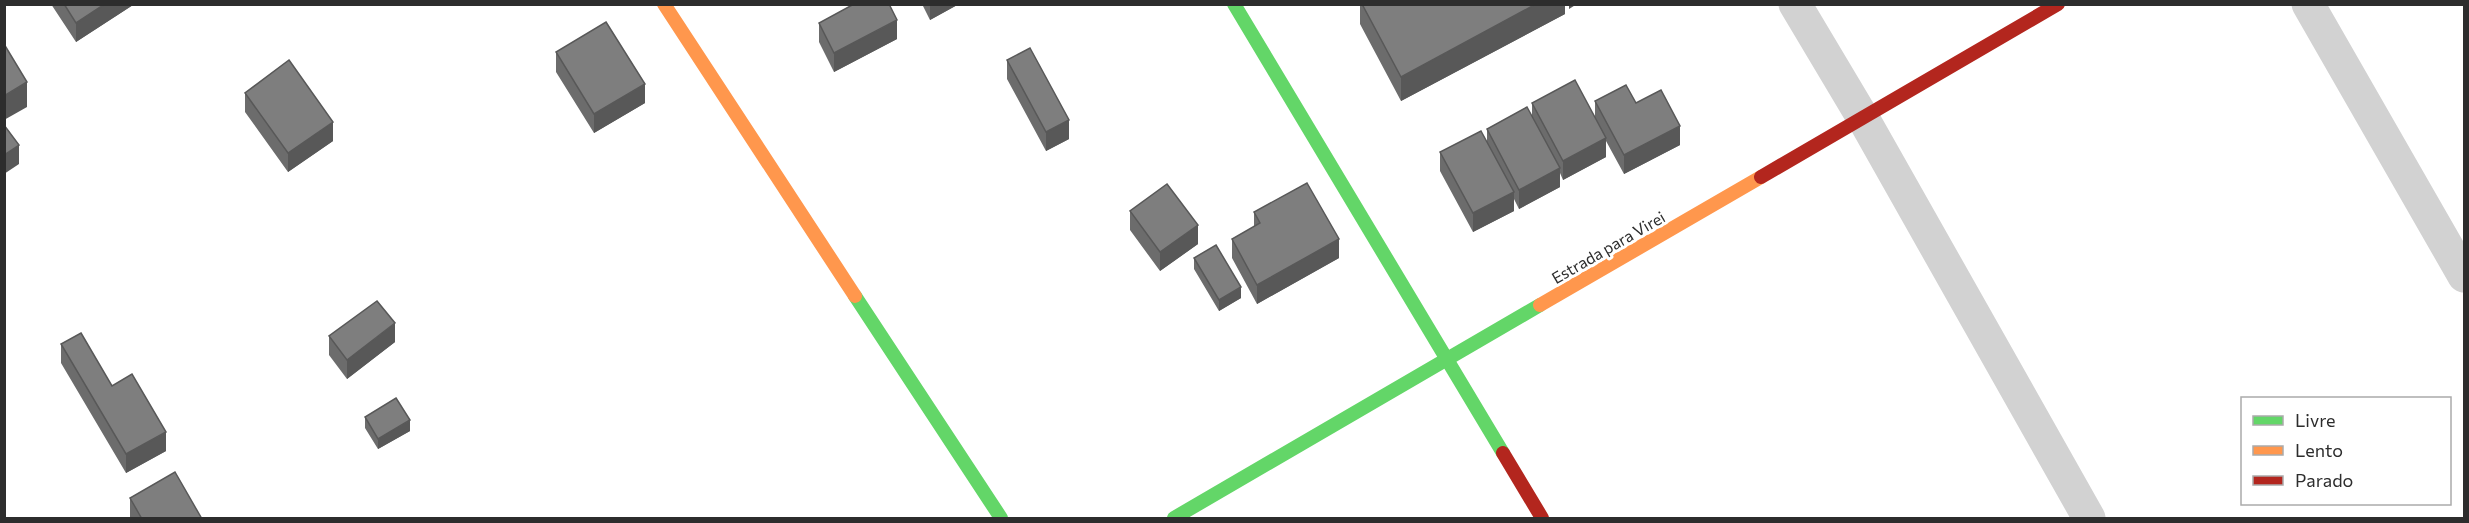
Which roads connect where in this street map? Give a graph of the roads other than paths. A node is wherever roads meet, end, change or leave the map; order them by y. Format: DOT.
graph roads {
  1 [pos="664,4"];
  2 [pos="1234,4"];
  3 [pos="1795,4"];
  4 [pos="2058,4"];
  5 [pos="2308,4"];
  6 [pos="1863,118"];
  7 [pos="2464,276"];
  8 [pos="1446,360"];
  9 [pos="1001,519"];
  10 [pos="1174,519"];
  11 [pos="1542,519"];
  12 [pos="2089,519"];
  1 -- 9 [label="street"];
  2 -- 8 [label="street"];
  3 -- 6 [label="street"];
  4 -- 6 [label="street, Estrada para Virei"];
  5 -- 7 [label="street"];
  6 -- 8 [label="street, Estrada para Virei"];
  6 -- 12 [label="street"];
  8 -- 10 [label="street, Estrada para Virei"];
  8 -- 11 [label="street"];
}
